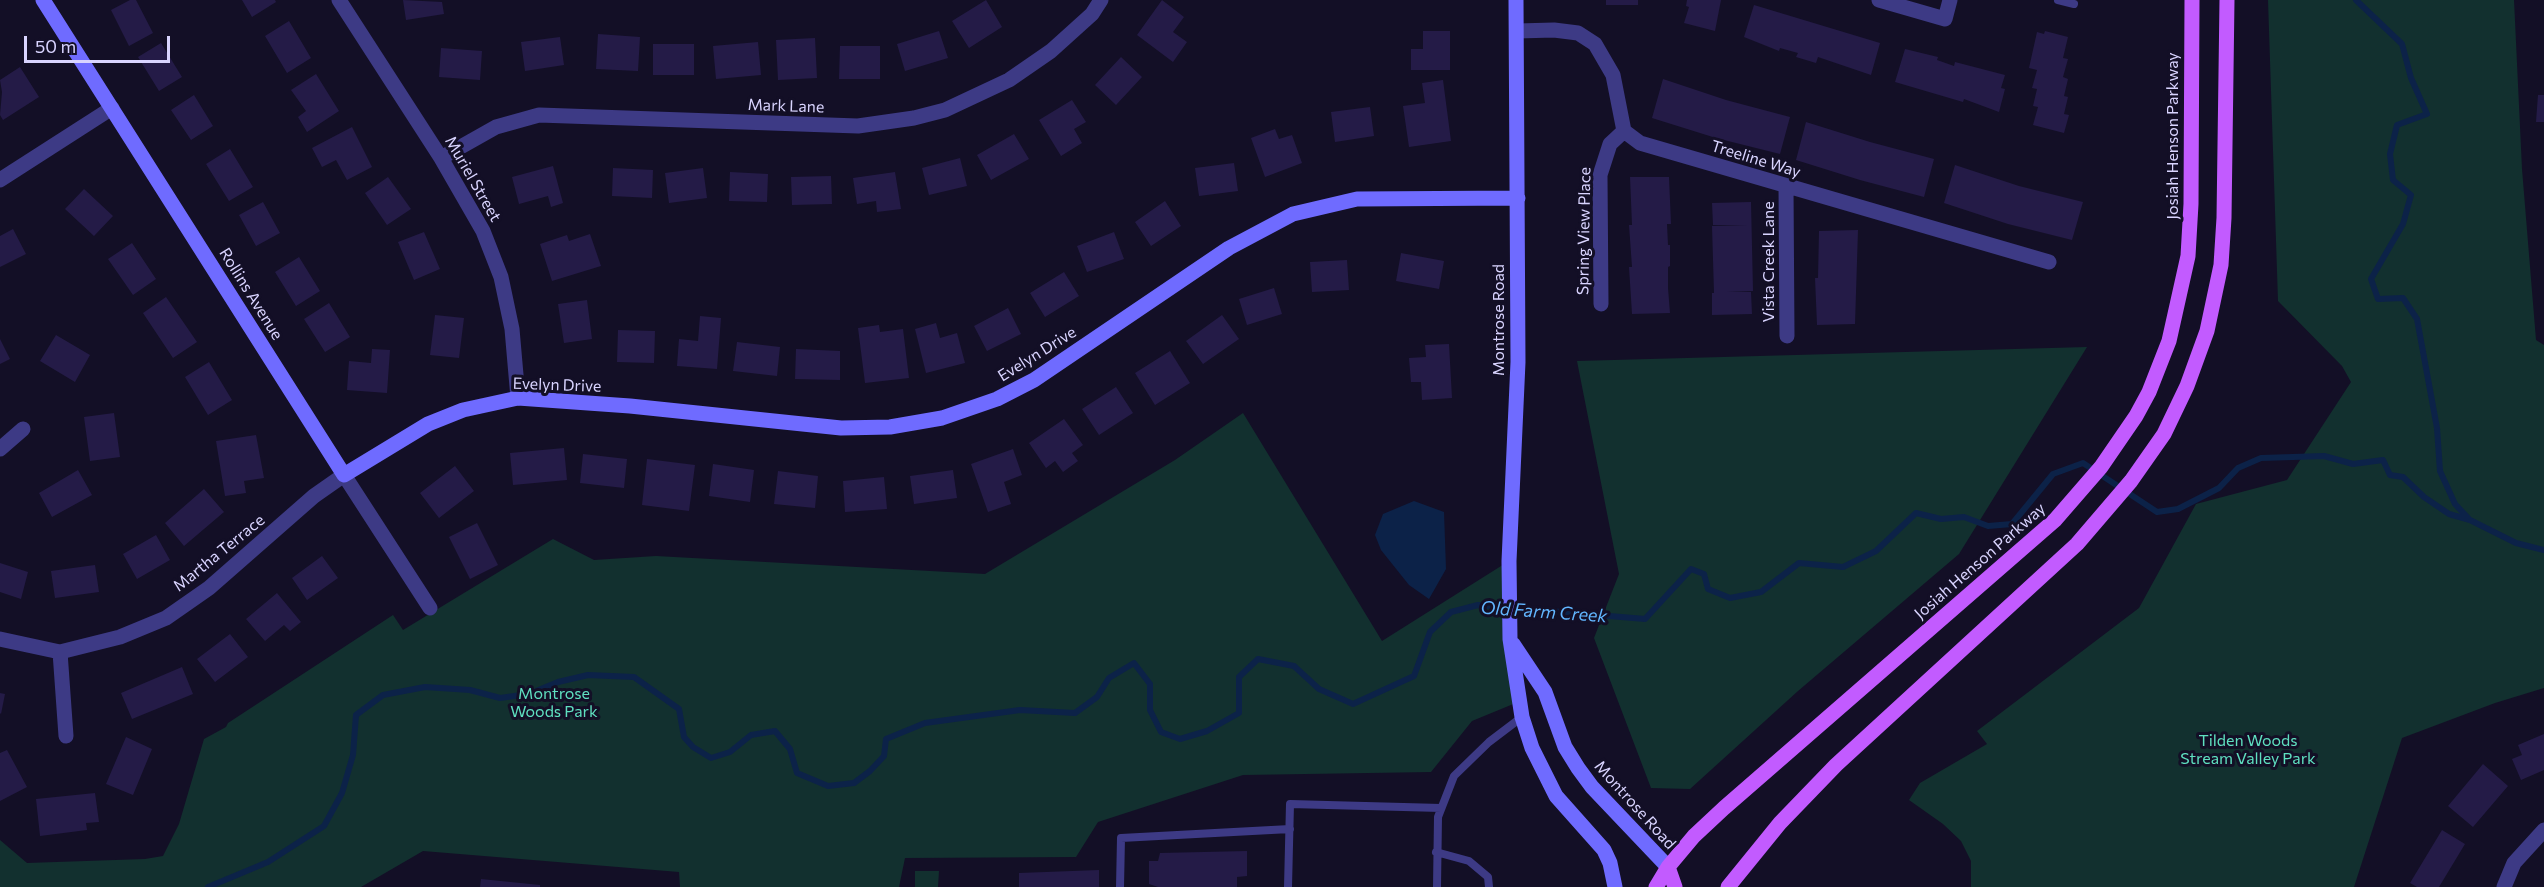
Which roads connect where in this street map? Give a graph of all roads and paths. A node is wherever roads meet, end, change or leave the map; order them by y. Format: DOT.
graph roads {
  1 [pos="43,0"];
  2 [pos="339,0"];
  3 [pos="1101,0"];
  4 [pos="1516,0"];
  5 [pos="1879,0"];
  6 [pos="1950,0"];
  7 [pos="2058,0"];
  8 [pos="2192,0"];
  9 [pos="2227,0"];
  10 [pos="2074,4"];
  11 [pos="1516,31"];
  12 [pos="112,108"];
  13 [pos="1624,131"];
  14 [pos="441,158"];
  15 [pos="0,180"];
  16 [pos="1786,187"];
  17 [pos="1518,198"];
  18 [pos="2049,262"];
  19 [pos="1601,304"];
  20 [pos="1787,336"];
  21 [pos="518,398"];
  22 [pos="23,429"];
  23 [pos="0,449"];
  24 [pos="344,475"];
  25 [pos="430,608"];
  26 [pos="0,639"];
  27 [pos="1509,639"];
  28 [pos="60,652"];
  29 [pos="1522,717"];
  30 [pos="66,736"];
  31 [pos="1441,808"];
  32 [pos="1290,829"];
  33 [pos="2544,830"];
  34 [pos="1436,852"];
  35 [pos="1668,867"];
  36 [pos="1120,887"];
  37 [pos="1288,887"];
  38 [pos="1437,887"];
  39 [pos="1489,887"];
  40 [pos="1615,887"];
  41 [pos="1656,887"];
  42 [pos="1675,887"];
  43 [pos="1728,887"];
  44 [pos="2504,887"];
  1 -- 12 [label="street, Rollins Avenue"];
  2 -- 14 [label="street, Muriel Street"];
  3 -- 14 [label="street, Mark Lane"];
  4 -- 11 [label="street, Montrose Road"];
  5 -- 6 [label="street"];
  7 -- 10 [label="lane"];
  8 -- 35 [label="main road, Josiah Henson Parkway"];
  9 -- 43 [label="main road"];
  11 -- 13 [label="street"];
  11 -- 17 [label="street, Montrose Road"];
  12 -- 15 [label="street"];
  12 -- 24 [label="street, Rollins Avenue"];
  13 -- 16 [label="street, Treeline Way"];
  13 -- 19 [label="street, Spring View Place"];
  14 -- 21 [label="street, Muriel Street"];
  16 -- 18 [label="street, Treeline Way"];
  16 -- 20 [label="street, Vista Creek Lane"];
  17 -- 21 [label="street, Evelyn Drive"];
  17 -- 27 [label="street, Montrose Road"];
  21 -- 24 [label="street, Evelyn Drive"];
  22 -- 23 [label="street"];
  24 -- 25 [label="street, Rollins Avenue"];
  24 -- 28 [label="street, Martha Terrace"];
  26 -- 28 [label="street, Martha Terrace"];
  27 -- 29 [label="street, Montrose Road"];
  27 -- 35 [label="street, Montrose Road"];
  28 -- 30 [label="street"];
  29 -- 31 [label="lane"];
  29 -- 40 [label="street, Montrose Road"];
  31 -- 32 [label="lane"];
  31 -- 34 [label="lane"];
  32 -- 36 [label="lane"];
  32 -- 37 [label="lane"];
  33 -- 44 [label="street"];
  34 -- 38 [label="lane"];
  34 -- 39 [label="lane"];
  35 -- 41 [label="main road, Josiah Henson Parkway"];
  35 -- 42 [label="main road"];
}
